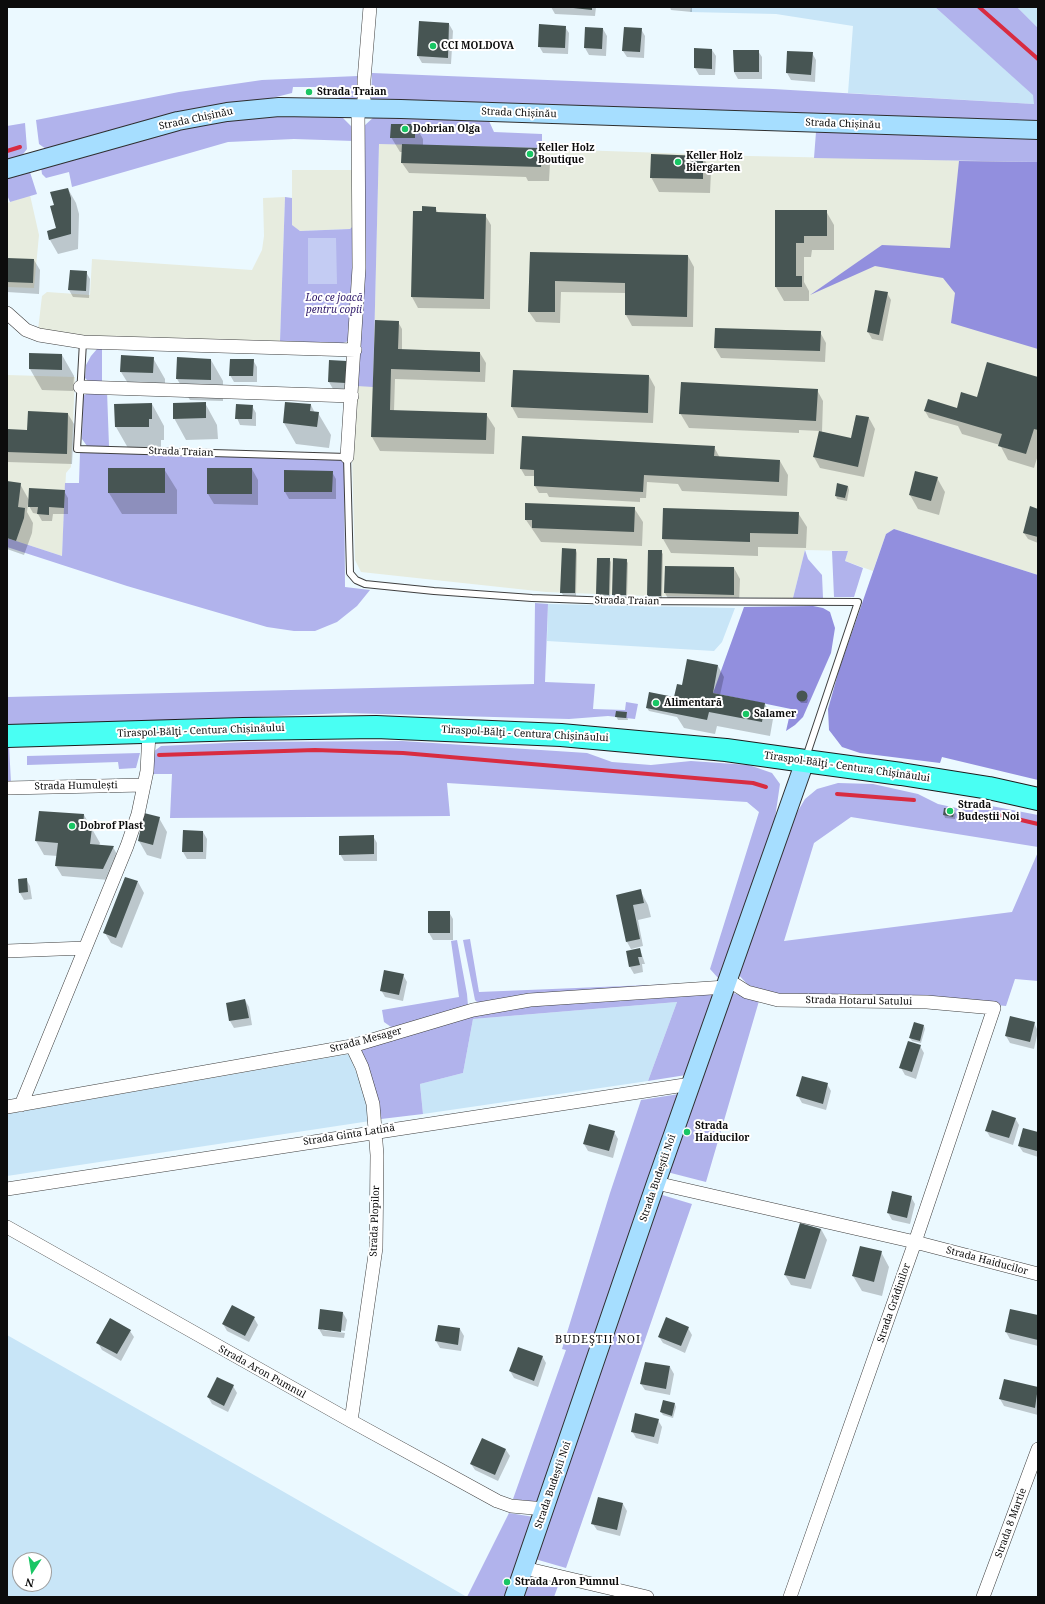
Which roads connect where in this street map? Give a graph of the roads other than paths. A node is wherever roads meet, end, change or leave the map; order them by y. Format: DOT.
graph roads {
  1 [pos="370,7"];
  2 [pos="361,108"];
  3 [pos="1038,130"];
  4 [pos="7,169"];
  5 [pos="7,313"];
  6 [pos="83,342"];
  7 [pos="355,350"];
  8 [pos="80,387"];
  9 [pos="352,396"];
  10 [pos="347,457"];
  11 [pos="149,732"];
  12 [pos="7,736"];
  13 [pos="805,761"];
  14 [pos="144,785"];
  15 [pos="7,788"];
  16 [pos="1038,799"];
  17 [pos="85,948"];
  18 [pos="7,951"];
  19 [pos="727,983"];
  20 [pos="994,1008"];
  21 [pos="352,1046"];
  22 [pos="691,1084"];
  23 [pos="20,1105"];
  24 [pos="7,1107"];
  25 [pos="376,1131"];
  26 [pos="656,1183"];
  27 [pos="7,1188"];
  28 [pos="7,1227"];
  29 [pos="915,1242"];
  30 [pos="1038,1274"];
  31 [pos="351,1422"];
  32 [pos="1038,1449"];
  33 [pos="544,1509"];
  34 [pos="524,1568"];
  35 [pos="514,1597"];
  36 [pos="647,1597"];
  37 [pos="790,1597"];
  38 [pos="983,1597"];
  1 -- 2 [label="street, Strada Traian"];
  2 -- 3 [label="street, Strada Chișinău"];
  2 -- 4 [label="street, Strada Chișinău"];
  2 -- 7 [label="street, Strada Traian"];
  5 -- 6 [label="street"];
  6 -- 7 [label="street"];
  6 -- 8 [label="lane, Strada Traian"];
  7 -- 9 [label="street, Strada Traian"];
  8 -- 9 [label="street"];
  8 -- 10 [label="lane, Strada Traian"];
  9 -- 10 [label="street, Strada Traian"];
  10 -- 13 [label="lane, Strada Traian"];
  11 -- 12 [label="highway, Tiraspol-Bălţi - Centura Chișinăului"];
  11 -- 13 [label="highway, Tiraspol-Bălţi - Centura Chișinăului"];
  11 -- 14 [label="street"];
  13 -- 16 [label="highway, Tiraspol-Bălţi - Centura Chișinăului"];
  13 -- 19 [label="street, Strada Budeștii Noi"];
  14 -- 15 [label="street, Strada Humulești"];
  14 -- 17 [label="street"];
  17 -- 18 [label="street"];
  17 -- 23 [label="street"];
  19 -- 20 [label="street, Strada Hotarul Satului"];
  19 -- 21 [label="street, Strada Mesager"];
  19 -- 22 [label="street, Strada Budeștii Noi"];
  20 -- 29 [label="street, Strada Grădinilor"];
  21 -- 23 [label="street, Strada Mesager"];
  21 -- 25 [label="street, Strada Plopilor"];
  22 -- 25 [label="street, Strada Ginta Latină"];
  22 -- 26 [label="street, Strada Budeștii Noi"];
  23 -- 24 [label="street, Strada Mesager"];
  25 -- 27 [label="street, Strada Ginta Latină"];
  25 -- 31 [label="street, Strada Plopilor"];
  26 -- 29 [label="street, Strada Haiducilor"];
  26 -- 33 [label="street, Strada Budeștii Noi"];
  28 -- 31 [label="street, Strada Aron Pumnul"];
  29 -- 30 [label="street, Strada Haiducilor"];
  29 -- 37 [label="street, Strada Grădinilor"];
  31 -- 33 [label="street, Strada Aron Pumnul"];
  32 -- 38 [label="street, Strada 8 Martie"];
  33 -- 34 [label="street, Strada Budeștii Noi"];
  34 -- 35 [label="street, Strada Budeștii Noi"];
  34 -- 36 [label="street"];
}
